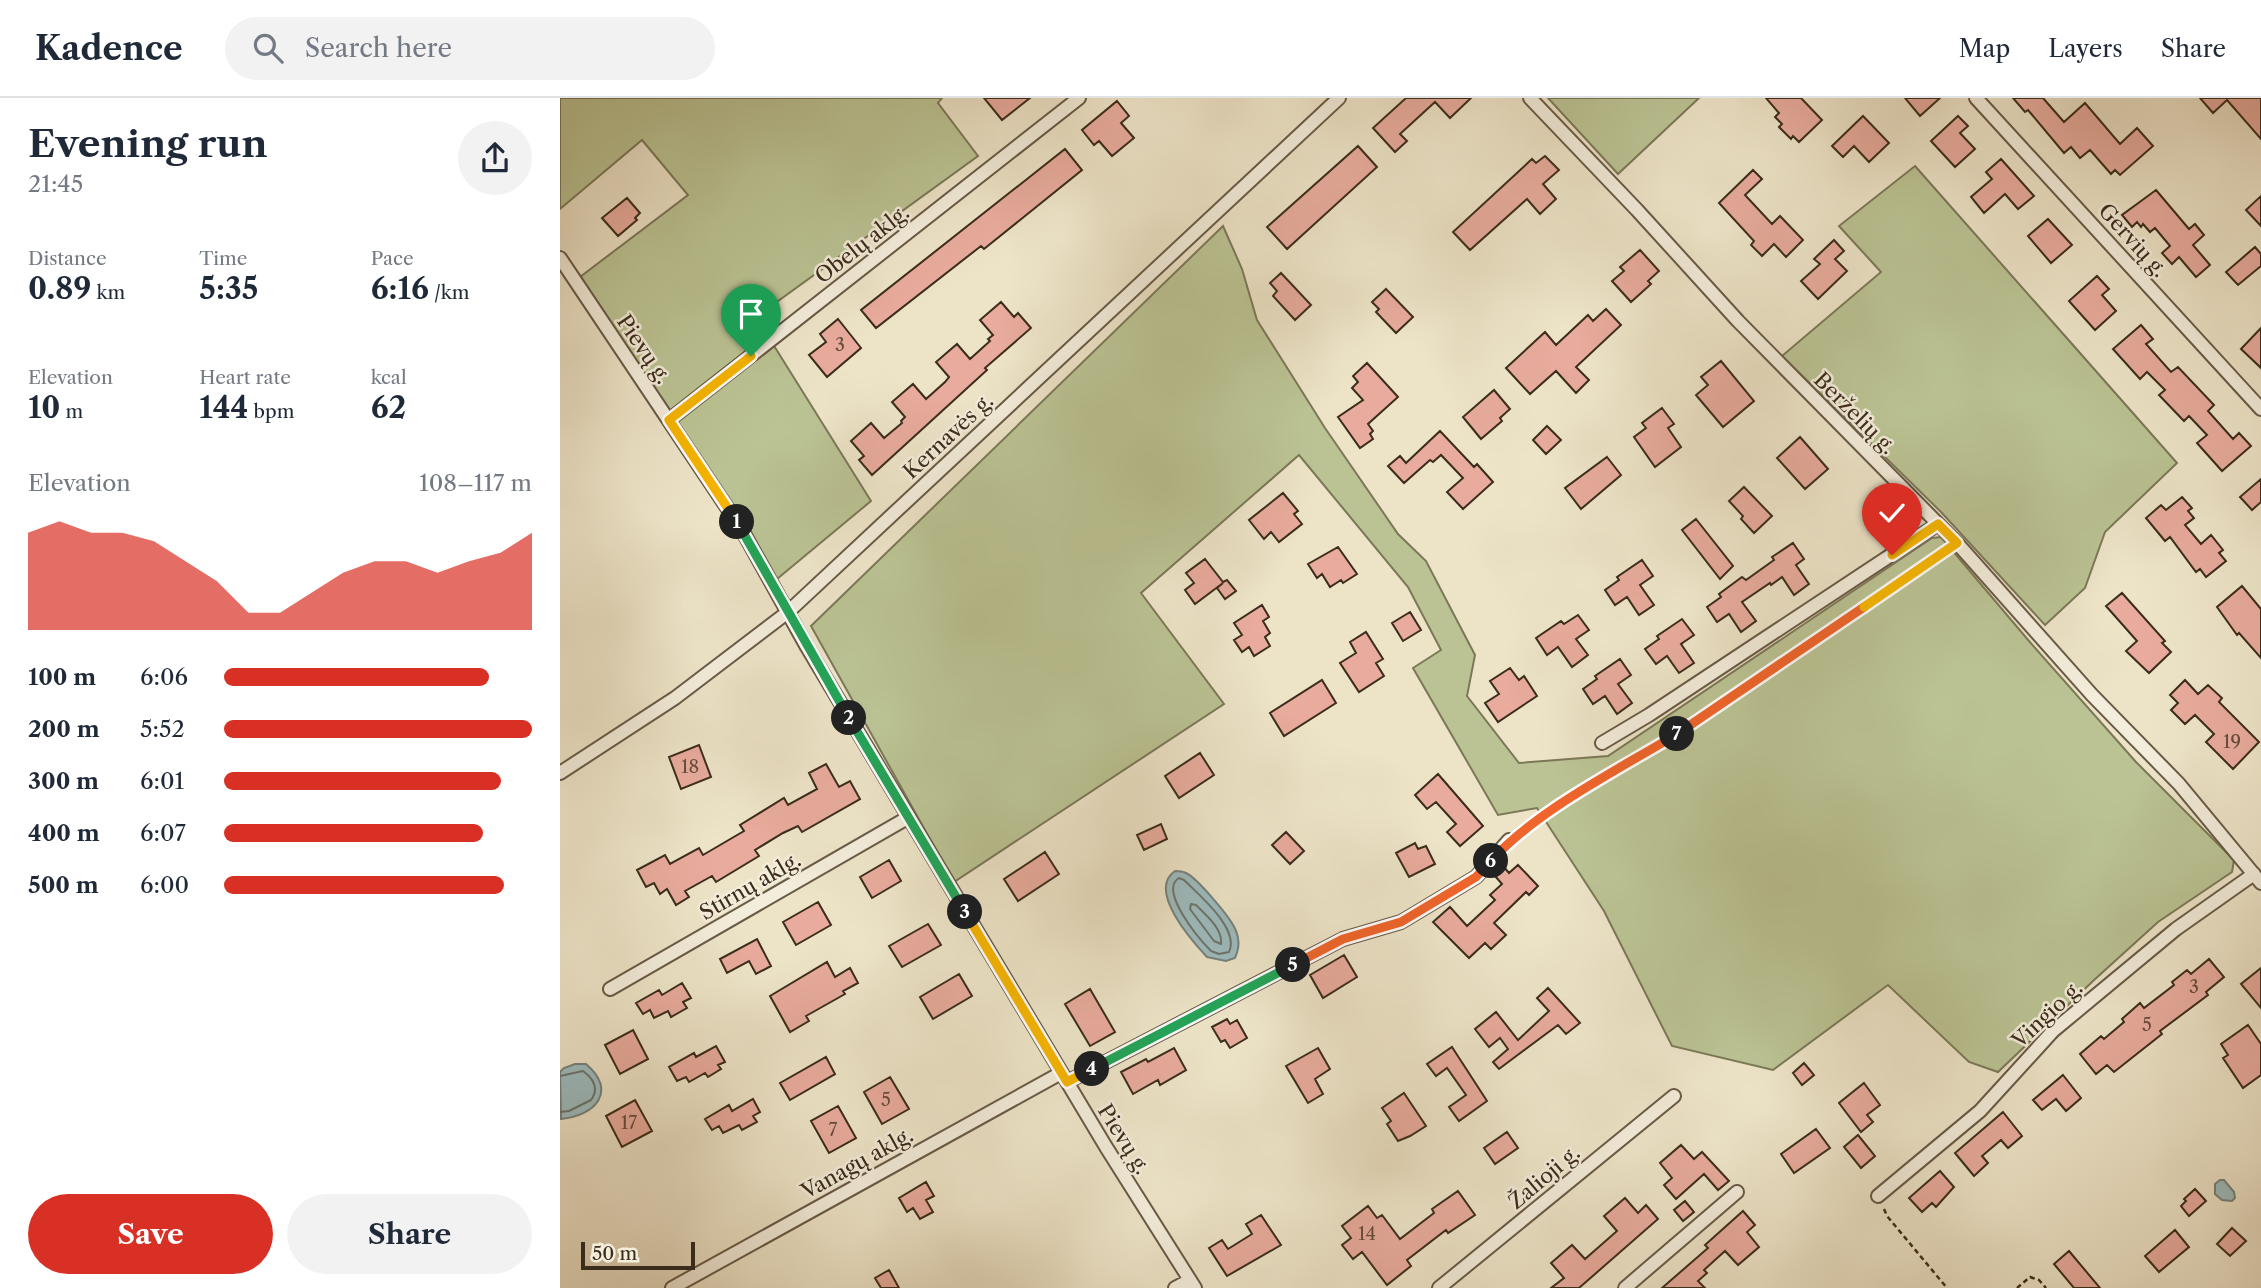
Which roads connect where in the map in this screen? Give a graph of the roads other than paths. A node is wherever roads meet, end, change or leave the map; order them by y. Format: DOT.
graph roads {
  1 [pos="1079,98"];
  2 [pos="1339,98"];
  3 [pos="1530,98"];
  4 [pos="1976,98"];
  5 [pos="560,258"];
  6 [pos="2261,409"];
  7 [pos="669,420"];
  8 [pos="1938,524"];
  9 [pos="788,612"];
  10 [pos="1602,743"];
  11 [pos="560,773"];
  12 [pos="909,817"];
  13 [pos="1509,840"];
  14 [pos="2258,879"];
  15 [pos="610,989"];
  16 [pos="1064,1077"];
  17 [pos="1674,1096"];
  18 [pos="1737,1192"];
  19 [pos="1878,1196"];
  20 [pos="1192,1284"];
  21 [pos="672,1288"];
  22 [pos="1175,1288"];
  23 [pos="1439,1288"];
  24 [pos="1625,1288"];
  1 -- 7 [label="street, Obelų aklg."];
  2 -- 9 [label="street, Kernavės g."];
  3 -- 8 [label="street, Berželių g."];
  4 -- 6 [label="street, Gervių g."];
  5 -- 7 [label="street, Pievų g."];
  7 -- 9 [label="street, Pievų g."];
  8 -- 10 [label="street"];
  8 -- 14 [label="street, Berželių g."];
  9 -- 11 [label="street, Kernavės g."];
  9 -- 12 [label="street, Pievų g."];
  12 -- 15 [label="street, Stirnų aklg."];
  12 -- 16 [label="street, Pievų g."];
  13 -- 16 [label="street, Vanagų aklg."];
  14 -- 19 [label="street, Vingio g."];
  16 -- 20 [label="street, Pievų g."];
  16 -- 21 [label="street, Vanagų aklg."];
  17 -- 23 [label="street, Žalioji g."];
  18 -- 24 [label="street"];
  20 -- 22 [label="street"];
}
